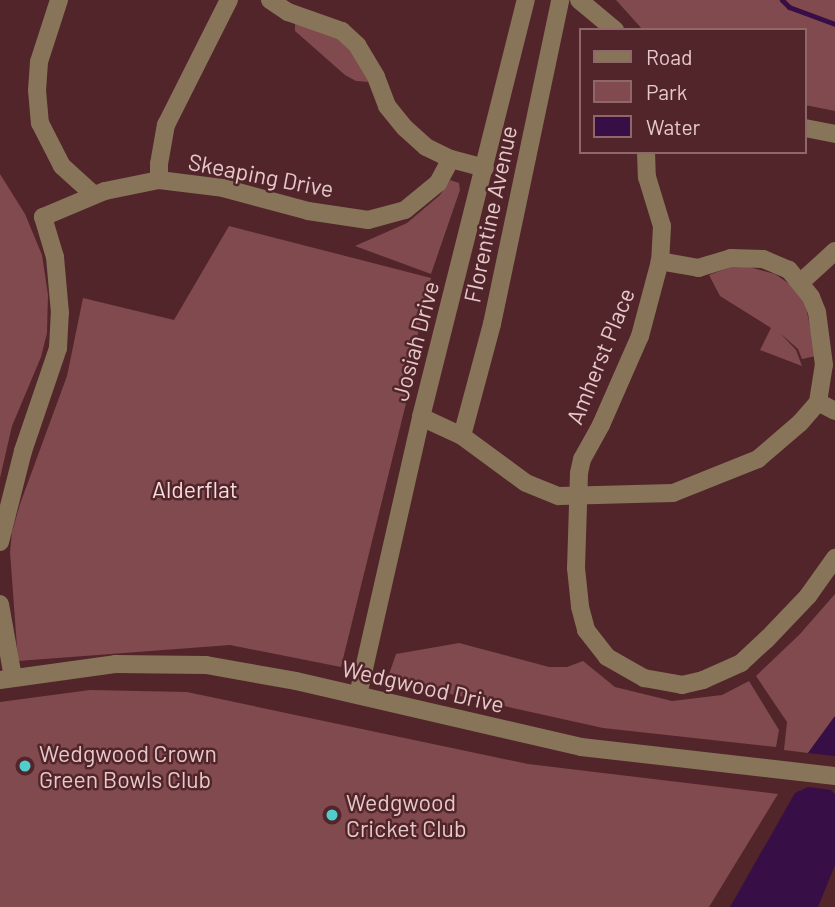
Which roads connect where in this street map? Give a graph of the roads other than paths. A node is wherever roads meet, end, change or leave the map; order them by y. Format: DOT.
graph roads {
  1 [pos="59,0"];
  2 [pos="270,0"];
  3 [pos="525,0"];
  4 [pos="560,0"];
  5 [pos="579,0"];
  6 [pos="226,2"];
  7 [pos="613,28"];
  8 [pos="807,128"];
  9 [pos="835,134"];
  10 [pos="646,154"];
  11 [pos="451,159"];
  12 [pos="485,169"];
  13 [pos="159,180"];
  14 [pos="94,195"];
  15 [pos="835,251"];
  16 [pos="660,261"];
  17 [pos="802,282"];
  18 [pos="818,402"];
  19 [pos="835,411"];
  20 [pos="421,417"];
  21 [pos="462,436"];
  22 [pos="578,496"];
  23 [pos="0,542"];
  24 [pos="835,558"];
  25 [pos="0,604"];
  26 [pos="6,679"];
  27 [pos="358,695"];
  28 [pos="835,776"];
  1 -- 14 [label="street"];
  2 -- 11 [label="street"];
  3 -- 12 [label="street, Josiah Drive"];
  4 -- 21 [label="street, Florentine Avenue"];
  5 -- 7 [label="street"];
  6 -- 13 [label="street"];
  8 -- 9 [label="street"];
  10 -- 16 [label="street, Amherst Place"];
  11 -- 12 [label="street"];
  11 -- 13 [label="street, Skeaping Drive"];
  12 -- 20 [label="street, Josiah Drive"];
  13 -- 14 [label="street, Skeaping Drive"];
  14 -- 23 [label="street, Skeaping Drive"];
  15 -- 17 [label="street"];
  16 -- 17 [label="street"];
  16 -- 22 [label="street, Amherst Place"];
  17 -- 18 [label="street"];
  18 -- 19 [label="street"];
  18 -- 22 [label="street"];
  20 -- 21 [label="street"];
  20 -- 27 [label="street, Josiah Drive"];
  21 -- 22 [label="street"];
  22 -- 24 [label="street, Amherst Place"];
  25 -- 26 [label="street"];
  26 -- 27 [label="street, Wedgwood Drive"];
  27 -- 28 [label="street, Wedgwood Drive"];
}
